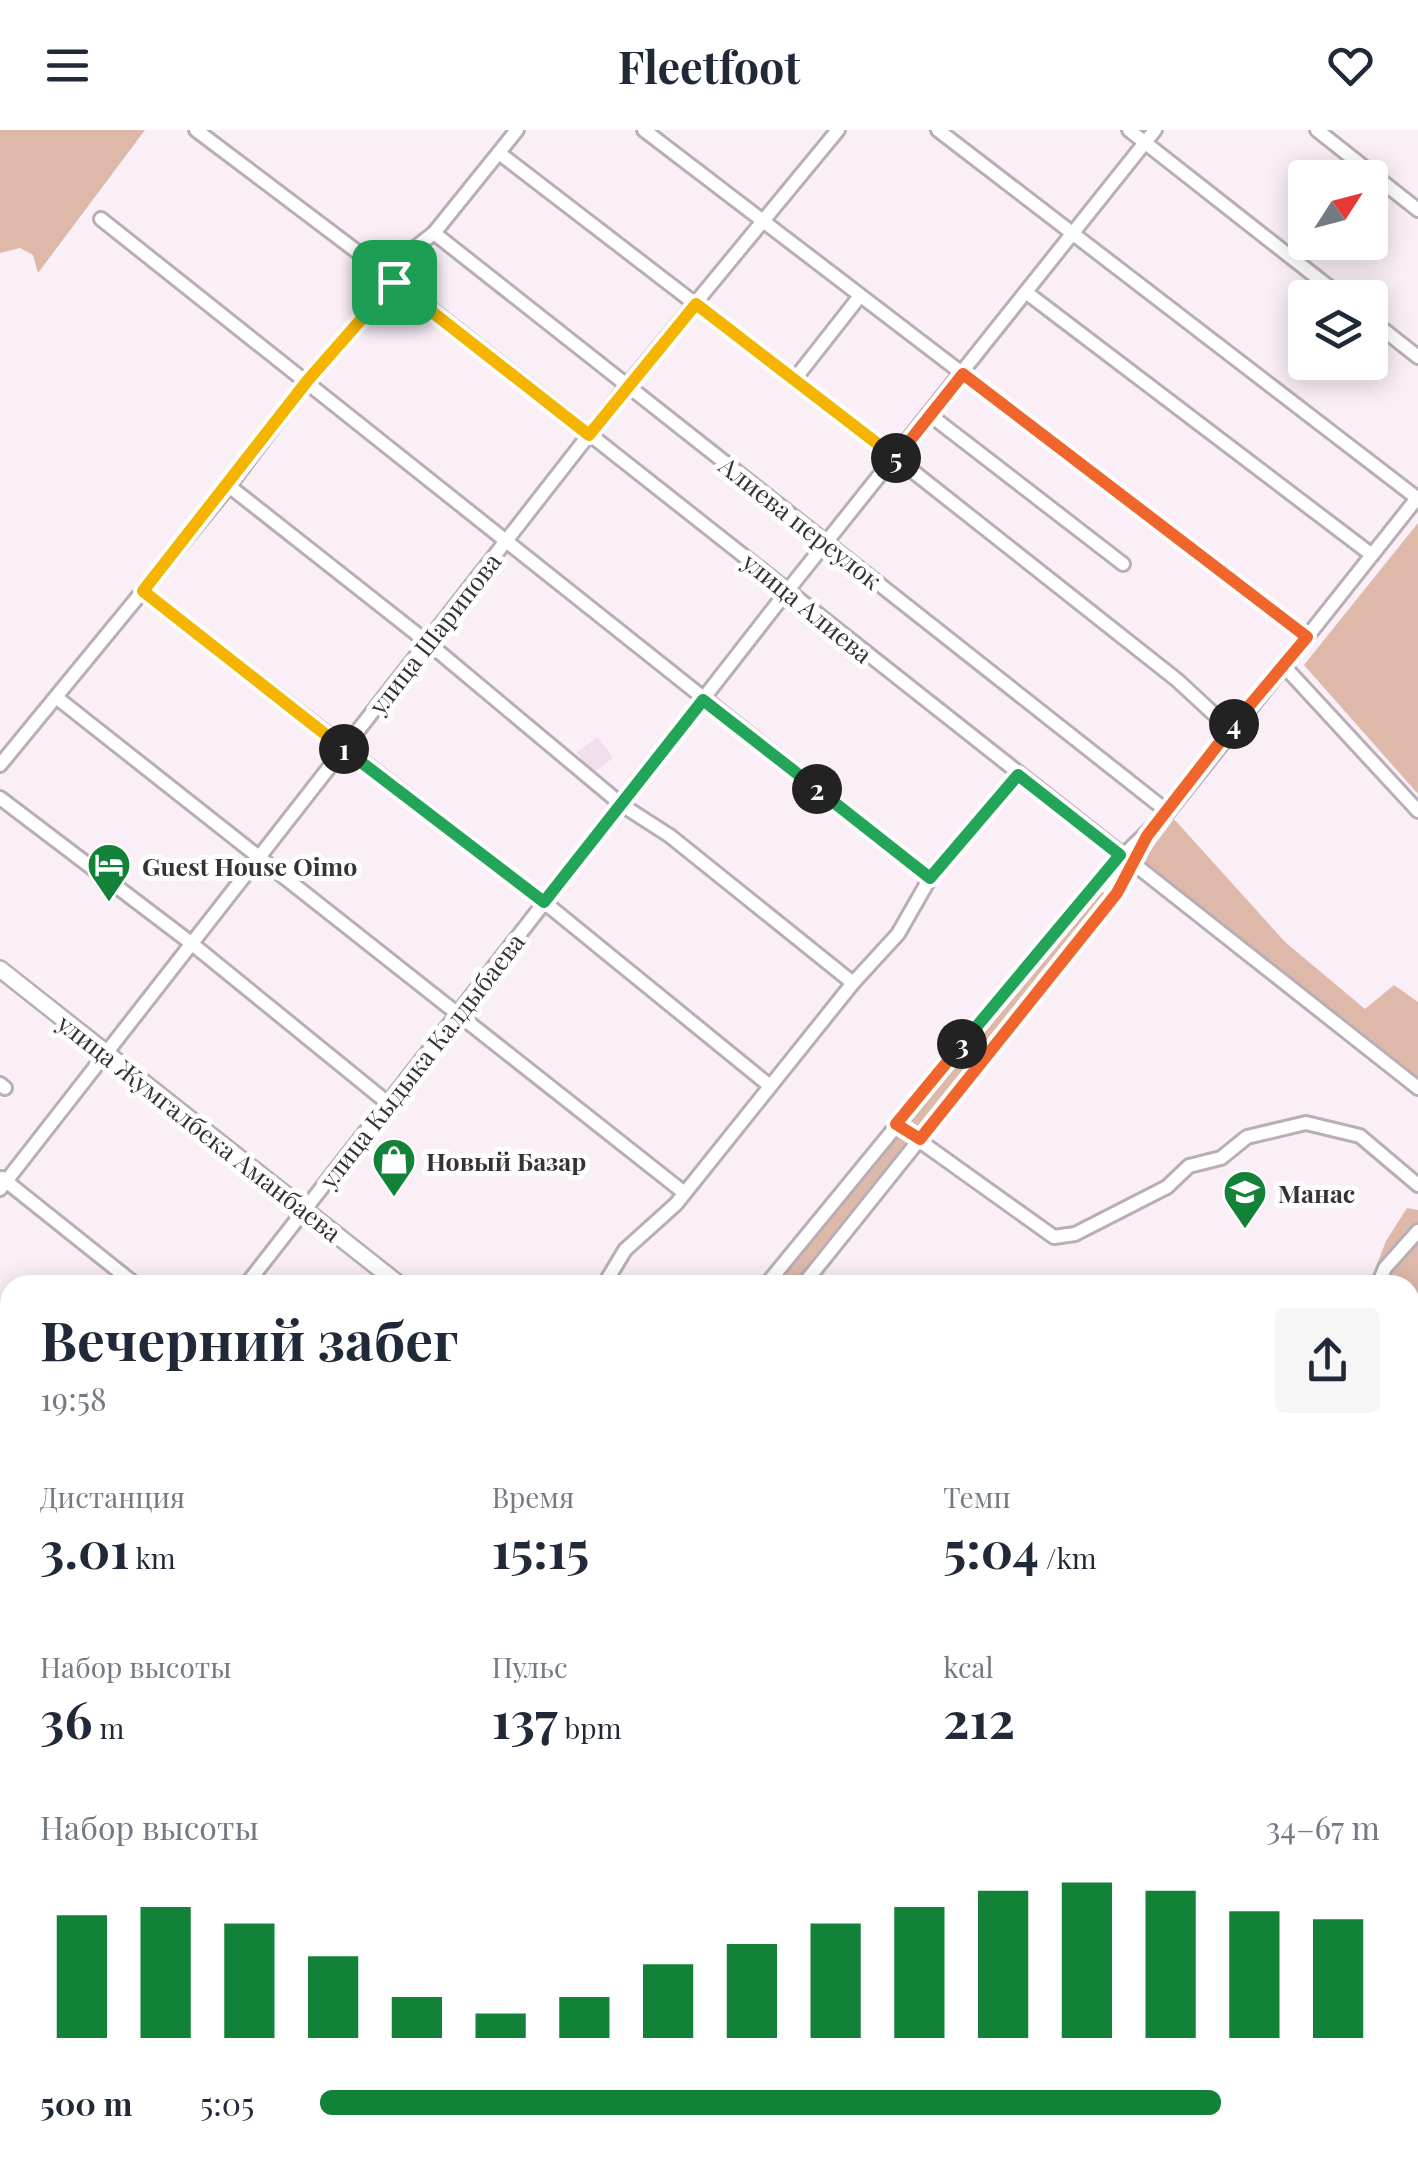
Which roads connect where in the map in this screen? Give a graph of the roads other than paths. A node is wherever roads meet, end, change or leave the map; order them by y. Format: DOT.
graph roads {
  1 [pos="196,130"];
  2 [pos="517,130"];
  3 [pos="644,130"];
  4 [pos="838,130"];
  5 [pos="938,130"];
  6 [pos="1130,130"];
  7 [pos="1155,130"];
  8 [pos="1317,130"];
  9 [pos="1145,142"];
  10 [pos="498,153"];
  11 [pos="1418,210"];
  12 [pos="101,219"];
  13 [pos="763,221"];
  14 [pos="434,233"];
  15 [pos="1073,234"];
  16 [pos="389,277"];
  17 [pos="1320,280"];
  18 [pos="1027,293"];
  19 [pos="860,296"];
  20 [pos="696,304"];
  21 [pos="1388,333"];
  22 [pos="1418,357"];
  23 [pos="963,374"];
  24 [pos="308,380"];
  25 [pos="794,380"];
  26 [pos="627,386"];
  27 [pos="930,416"];
  28 [pos="589,435"];
  29 [pos="896,458"];
  30 [pos="229,486"];
  31 [pos="1417,498"];
  32 [pos="826,542"];
  33 [pos="504,543"];
  34 [pos="1372,555"];
  35 [pos="1123,564"];
  36 [pos="788,590"];
  37 [pos="143,591"];
  38 [pos="1307,637"];
  39 [pos="427,642"];
  40 [pos="1283,665"];
  41 [pos="56,697"];
  42 [pos="703,700"];
  43 [pos="1230,729"];
  44 [pos="343,749"];
  45 [pos="0,765"];
  46 [pos="1018,775"];
  47 [pos="0,798"];
  48 [pos="622,806"];
  49 [pos="1418,810"];
  50 [pos="1168,812"];
  51 [pos="1147,836"];
  52 [pos="1120,855"];
  53 [pos="260,857"];
  54 [pos="1135,865"];
  55 [pos="930,878"];
  56 [pos="544,902"];
  57 [pos="191,943"];
  58 [pos="0,970"];
  59 [pos="852,983"];
  60 [pos="455,1014"];
  61 [pos="106,1053"];
  62 [pos="770,1086"];
  63 [pos="1418,1088"];
  64 [pos="389,1104"];
  65 [pos="896,1124"];
  66 [pos="920,1139"];
  67 [pos="2,1182"];
  68 [pos="1418,1185"];
  69 [pos="682,1190"];
  70 [pos="304,1209"];
  71 [pos="1418,1231"];
  72 [pos="123,1275"];
  73 [pos="254,1275"];
  74 [pos="387,1275"];
  75 [pos="610,1275"];
  76 [pos="774,1275"];
  77 [pos="811,1275"];
  78 [pos="1381,1275"];
  1 -- 16 [label="street, улица Алиева"];
  2 -- 10 [label="street"];
  3 -- 13 [label="street"];
  4 -- 13 [label="street, улица Шарипова"];
  5 -- 15 [label="street"];
  6 -- 9 [label="street"];
  7 -- 9 [label="street, улица Кыдыка Калдыбаева"];
  8 -- 11 [label="street"];
  9 -- 15 [label="street, улица Кыдыка Калдыбаева"];
  9 -- 17 [label="street"];
  10 -- 14 [label="street"];
  10 -- 20 [label="street"];
  12 -- 24 [label="street"];
  13 -- 19 [label="street"];
  13 -- 20 [label="street, улица Шарипова"];
  14 -- 16 [label="street"];
  14 -- 26 [label="street, Алиева переулок"];
  15 -- 18 [label="street, улица Кыдыка Калдыбаева"];
  15 -- 31 [label="street"];
  16 -- 24 [label="street"];
  16 -- 28 [label="street, улица Алиева"];
  18 -- 23 [label="street, улица Кыдыка Калдыбаева"];
  18 -- 34 [label="street"];
  19 -- 23 [label="street"];
  19 -- 25 [label="street"];
  20 -- 25 [label="street"];
  20 -- 26 [label="street, улица Шарипова"];
  21 -- 22 [label="street"];
  23 -- 27 [label="street, улица Кыдыка Калдыбаева"];
  23 -- 38 [label="street"];
  24 -- 30 [label="street"];
  24 -- 33 [label="street"];
  25 -- 29 [label="street"];
  26 -- 28 [label="street, улица Шарипова"];
  26 -- 32 [label="street, Алиева переулок"];
  27 -- 29 [label="street, улица Кыдыка Калдыбаева"];
  27 -- 35 [label="street"];
  28 -- 33 [label="street, улица Шарипова"];
  28 -- 36 [label="street, улица Алиева"];
  29 -- 32 [label="street, улица Кыдыка Калдыбаева"];
  29 -- 43 [label="street"];
  30 -- 37 [label="street"];
  30 -- 39 [label="street"];
  31 -- 34 [label="street"];
  32 -- 36 [label="street, улица Кыдыка Калдыбаева"];
  32 -- 50 [label="street, Алиева переулок"];
  33 -- 39 [label="street, улица Шарипова"];
  33 -- 42 [label="street"];
  34 -- 38 [label="street"];
  36 -- 42 [label="street, улица Кыдыка Калдыбаева"];
  36 -- 46 [label="street, улица Алиева"];
  37 -- 41 [label="street"];
  37 -- 44 [label="street"];
  38 -- 40 [label="street"];
  39 -- 44 [label="street, улица Шарипова"];
  39 -- 48 [label="street"];
  40 -- 43 [label="street"];
  40 -- 49 [label="street"];
  41 -- 45 [label="street"];
  41 -- 53 [label="street"];
  42 -- 48 [label="street, улица Кыдыка Калдыбаева"];
  42 -- 55 [label="street"];
  43 -- 50 [label="street"];
  44 -- 53 [label="street, улица Шарипова"];
  44 -- 56 [label="street"];
  46 -- 52 [label="street, улица Алиева"];
  46 -- 55 [label="street"];
  47 -- 57 [label="street"];
  48 -- 56 [label="street, улица Кыдыка Калдыбаева"];
  48 -- 59 [label="street"];
  50 -- 51 [label="street"];
  51 -- 52 [label="street"];
  51 -- 54 [label="street"];
  52 -- 54 [label="street, улица Алиева"];
  52 -- 65 [label="street"];
  53 -- 57 [label="street, улица Шарипова"];
  53 -- 60 [label="street"];
  54 -- 63 [label="street, улица Алиева"];
  54 -- 66 [label="street"];
  55 -- 59 [label="street"];
  56 -- 60 [label="street, улица Кыдыка Калдыбаева"];
  56 -- 62 [label="street"];
  57 -- 61 [label="street, улица Шарипова"];
  57 -- 64 [label="street"];
  58 -- 61 [label="main road, улица Жумгалбека Аманбаева"];
  59 -- 62 [label="street"];
  60 -- 64 [label="street, улица Кыдыка Калдыбаева"];
  60 -- 69 [label="street"];
  61 -- 67 [label="street, улица Шарипова"];
  61 -- 70 [label="main road, улица Жумгалбека Аманбаева"];
  62 -- 69 [label="street"];
  64 -- 70 [label="street, улица Кыдыка Калдыбаева"];
  65 -- 66 [label="street"];
  65 -- 76 [label="street"];
  66 -- 68 [label="street"];
  66 -- 77 [label="street"];
  67 -- 72 [label="street"];
  69 -- 75 [label="street"];
  70 -- 73 [label="street, улица Кыдыка Калдыбаева"];
  70 -- 74 [label="main road, улица Жумгалбека Аманбаева"];
  71 -- 78 [label="street"];
}
